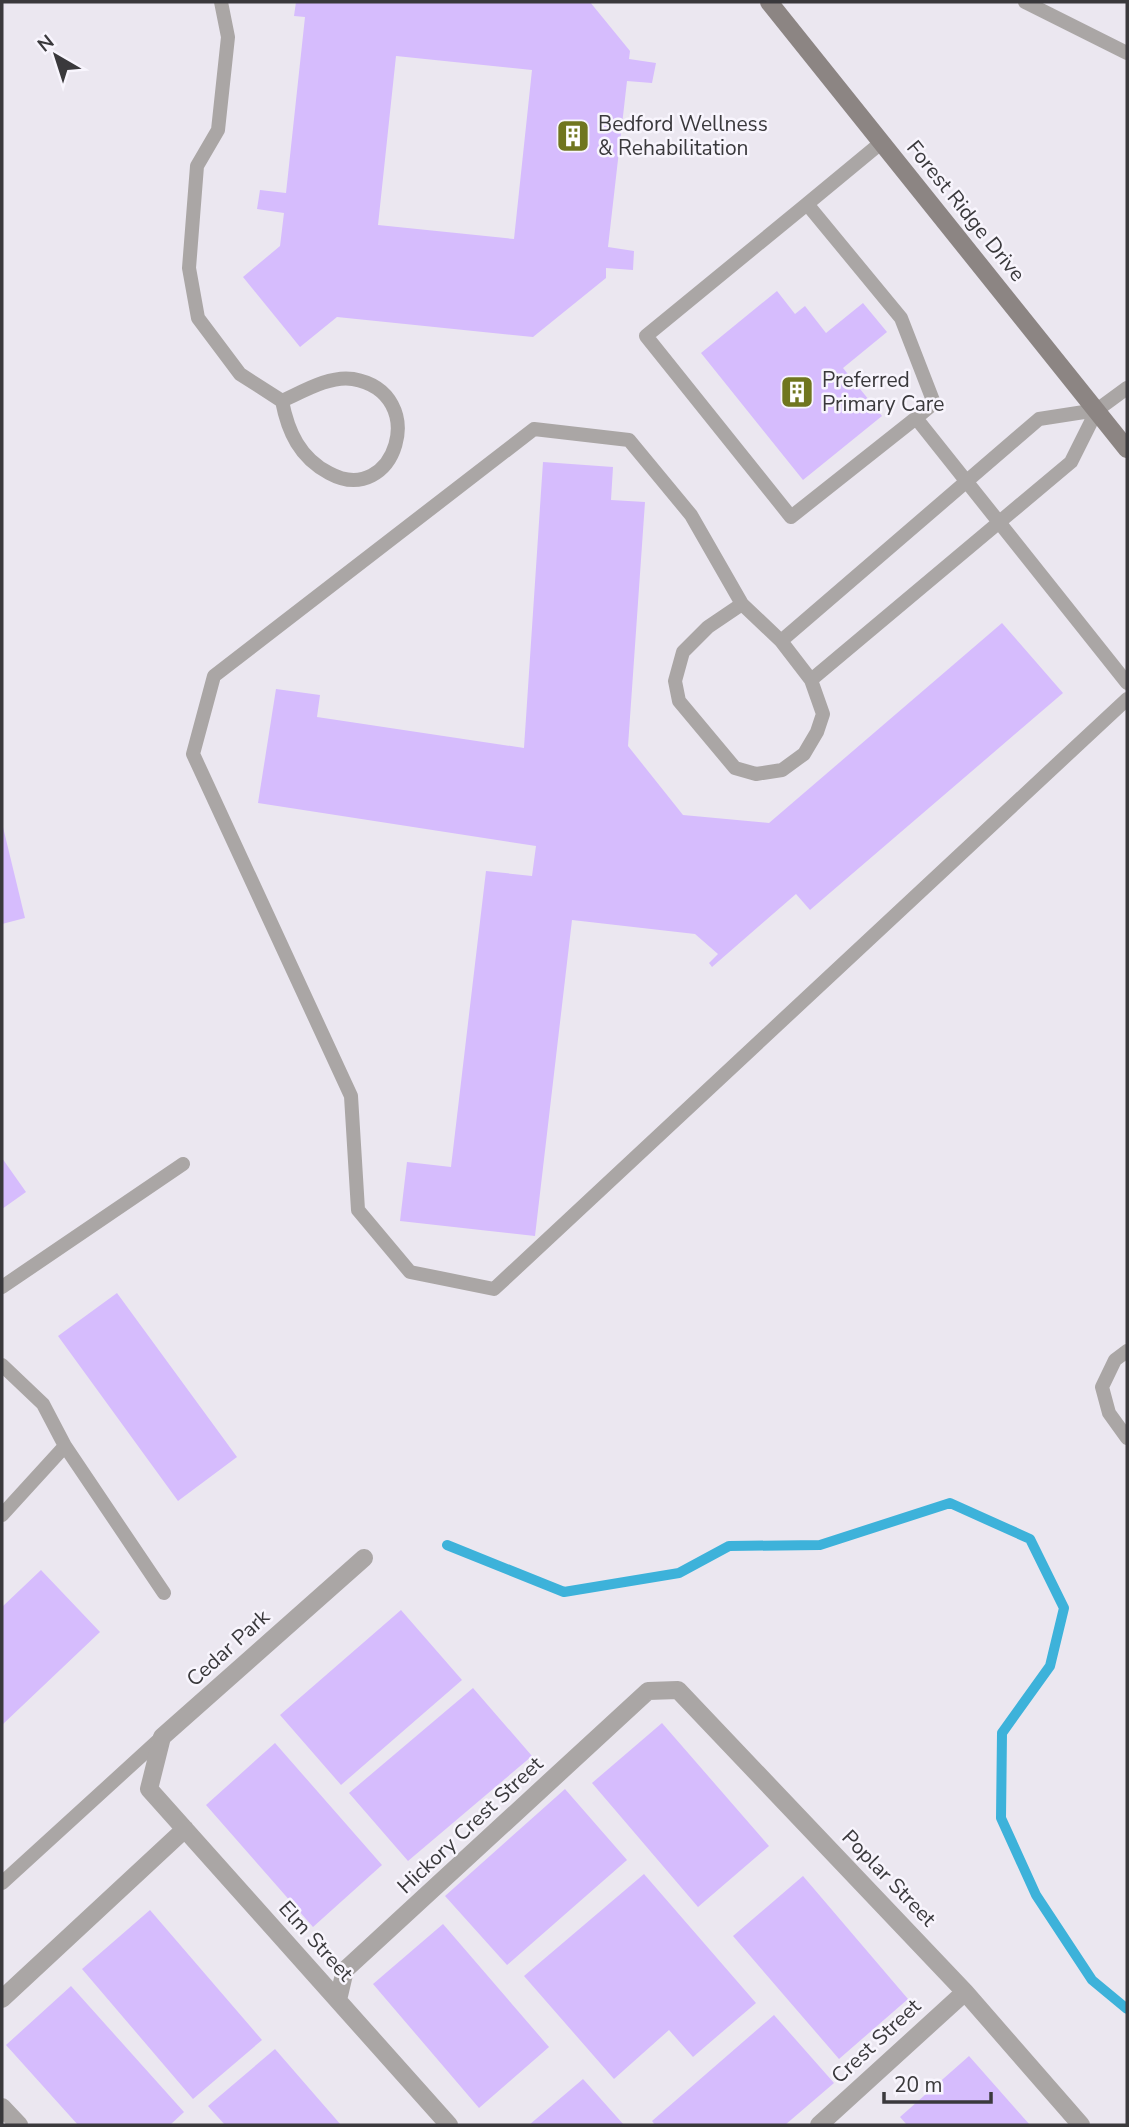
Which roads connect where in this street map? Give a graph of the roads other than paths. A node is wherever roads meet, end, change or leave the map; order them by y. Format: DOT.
graph roads {
  1 [pos="221,2"];
  2 [pos="1025,2"];
  3 [pos="775,4"];
  4 [pos="1127,53"];
  5 [pos="882,142"];
  6 [pos="807,204"];
  7 [pos="1127,388"];
  8 [pos="282,401"];
  9 [pos="1097,410"];
  10 [pos="916,418"];
  11 [pos="1127,449"];
  12 [pos="968,481"];
  13 [pos="1001,522"];
  14 [pos="742,604"];
  15 [pos="781,641"];
  16 [pos="811,680"];
  17 [pos="1127,683"];
  18 [pos="1127,699"];
  19 [pos="183,1164"];
  20 [pos="2,1287"];
  21 [pos="1127,1351"];
  22 [pos="2,1365"];
  23 [pos="1127,1438"];
  24 [pos="65,1446"];
  25 [pos="2,1515"];
  26 [pos="364,1558"];
  27 [pos="164,1593"];
  28 [pos="648,1691"];
  29 [pos="162,1737"];
  30 [pos="185,1829"];
  31 [pos="2,1884"];
  32 [pos="965,1992"];
  33 [pos="2,1999"];
  34 [pos="338,2000"];
  35 [pos="2,2107"];
  36 [pos="19,2125"];
  37 [pos="449,2125"];
  38 [pos="819,2125"];
  39 [pos="1081,2125"];
  1 -- 8 [label="lane"];
  2 -- 4 [label="lane"];
  3 -- 5 [label="main road, Forest Ridge Drive"];
  5 -- 6 [label="lane"];
  5 -- 9 [label="main road, Forest Ridge Drive"];
  6 -- 10 [label="lane"];
  6 -- 10 [label="lane"];
  7 -- 9 [label="lane"];
  8 -- 8 [label="lane"];
  9 -- 11 [label="main road, Forest Ridge Drive"];
  9 -- 12 [label="lane"];
  9 -- 13 [label="lane"];
  10 -- 12 [label="lane"];
  12 -- 13 [label="lane"];
  12 -- 15 [label="lane"];
  13 -- 16 [label="lane"];
  13 -- 17 [label="lane"];
  14 -- 15 [label="lane"];
  14 -- 16 [label="lane"];
  14 -- 18 [label="lane"];
  15 -- 16 [label="lane"];
  19 -- 20 [label="lane"];
  21 -- 23 [label="lane"];
  22 -- 24 [label="lane"];
  24 -- 25 [label="lane"];
  24 -- 27 [label="lane"];
  26 -- 29 [label="street, Cedar Park"];
  28 -- 32 [label="street, Poplar Street"];
  28 -- 34 [label="street, Hickory Crest Street"];
  29 -- 30 [label="street, Elm Street"];
  29 -- 31 [label="lane"];
  30 -- 33 [label="street"];
  30 -- 34 [label="street, Elm Street"];
  32 -- 38 [label="street, Crest Street"];
  32 -- 39 [label="street, Poplar Street"];
  34 -- 37 [label="street, Elm Street"];
  35 -- 36 [label="street"];
}
